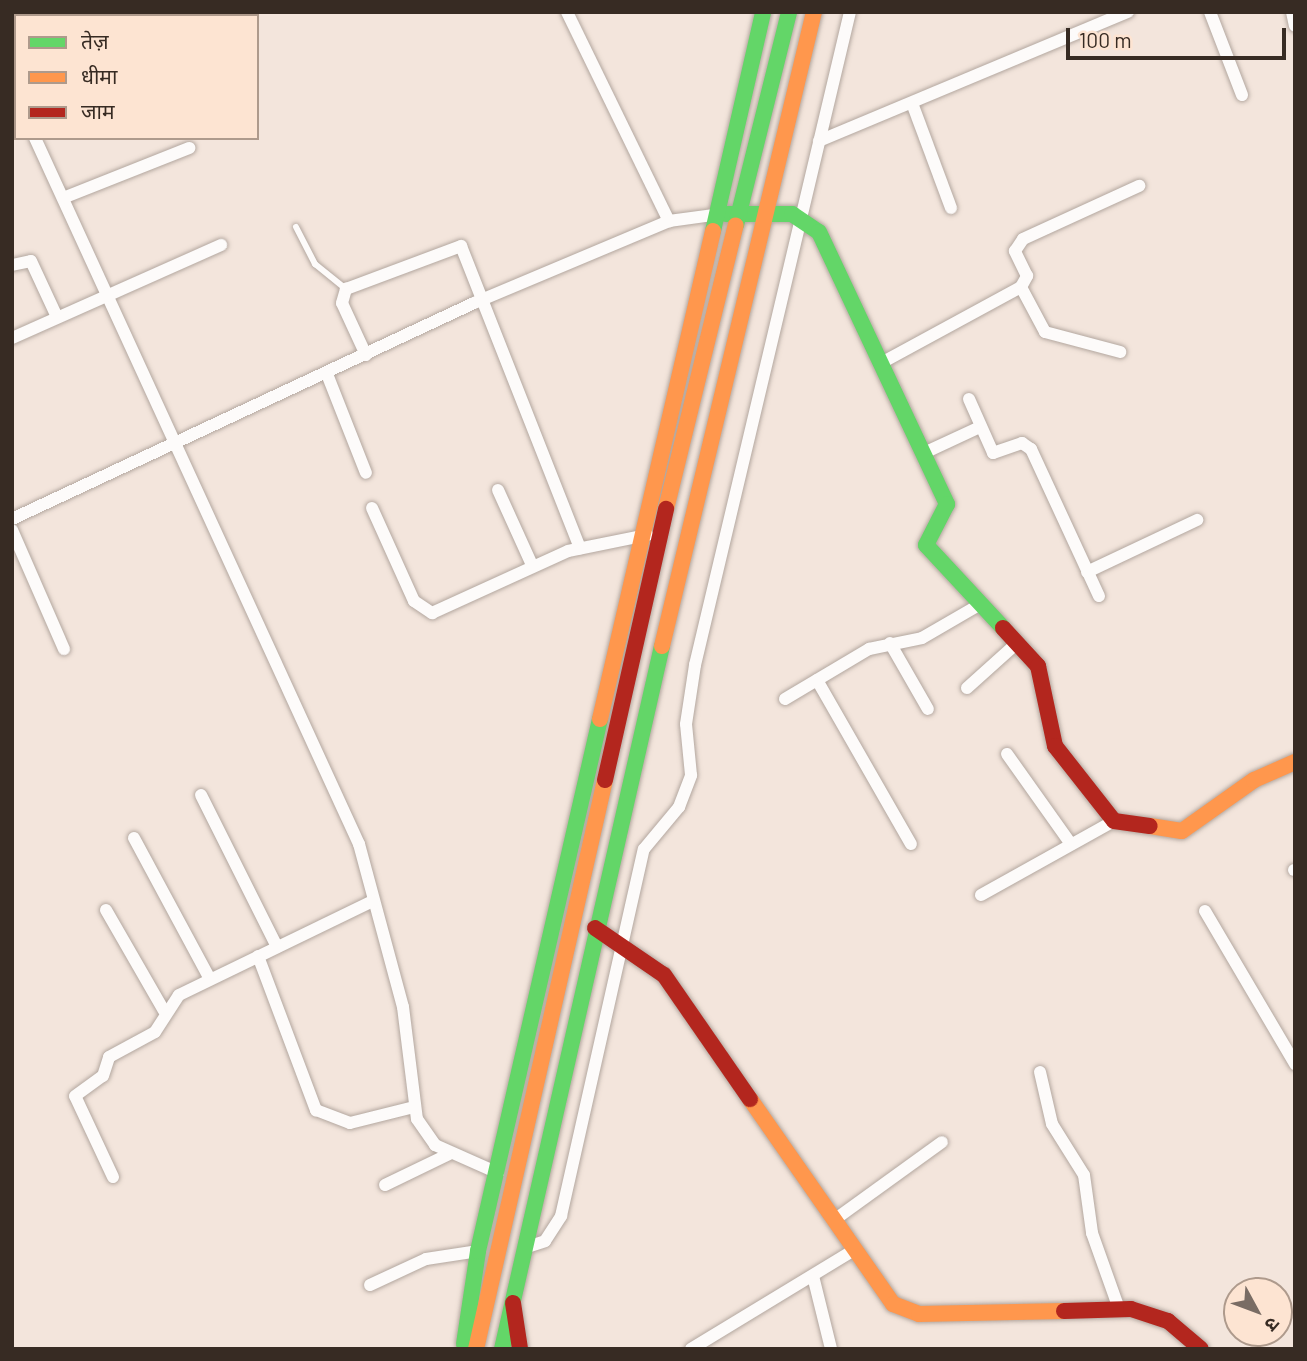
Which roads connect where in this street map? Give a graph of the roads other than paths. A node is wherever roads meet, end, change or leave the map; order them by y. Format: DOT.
graph roads {
  1 [pos="567,12"];
  2 [pos="763,12"];
  3 [pos="789,12"];
  4 [pos="814,12"];
  5 [pos="850,12"];
  6 [pos="1128,12"];
  7 [pos="1210,12"];
  8 [pos="1292,12"];
  9 [pos="1295,26"];
  10 [pos="1242,95"];
  11 [pos="912,103"];
  12 [pos="36,140"];
  13 [pos="819,141"];
  14 [pos="189,148"];
  15 [pos="1139,186"];
  16 [pos="63,198"];
  17 [pos="951,208"];
  18 [pos="738,213"];
  19 [pos="720,214"];
  20 [pos="762,215"];
  21 [pos="800,217"];
  22 [pos="669,221"];
  23 [pos="296,227"];
  24 [pos="221,245"];
  25 [pos="12,265"];
  26 [pos="1021,287"];
  27 [pos="346,289"];
  28 [pos="108,295"];
  29 [pos="483,300"];
  30 [pos="57,317"];
  31 [pos="12,338"];
  32 [pos="1120,352"];
  33 [pos="366,355"];
  34 [pos="883,362"];
  35 [pos="327,374"];
  36 [pos="969,399"];
  37 [pos="980,427"];
  38 [pos="176,443"];
  39 [pos="924,453"];
  40 [pos="366,473"];
  41 [pos="498,490"];
  42 [pos="372,508"];
  43 [pos="12,519"];
  44 [pos="1197,520"];
  45 [pos="12,530"];
  46 [pos="647,535"];
  47 [pos="580,548"];
  48 [pos="532,565"];
  49 [pos="1087,572"];
  50 [pos="1099,596"];
  51 [pos="979,605"];
  52 [pos="890,643"];
  53 [pos="1017,643"];
  54 [pos="64,649"];
  55 [pos="817,680"];
  56 [pos="967,688"];
  57 [pos="785,699"];
  58 [pos="928,709"];
  59 [pos="1007,754"];
  60 [pos="1295,762"];
  61 [pos="201,795"];
  62 [pos="1114,821"];
  63 [pos="134,838"];
  64 [pos="911,844"];
  65 [pos="1071,845"];
  66 [pos="981,895"];
  67 [pos="373,901"];
  68 [pos="106,910"];
  69 [pos="1205,911"];
  70 [pos="595,928"];
  71 [pos="623,942"];
  72 [pos="277,947"];
  73 [pos="258,956"];
  74 [pos="210,979"];
  75 [pos="164,1011"];
  76 [pos="1295,1064"];
  77 [pos="1040,1072"];
  78 [pos="414,1107"];
  79 [pos="942,1142"];
  80 [pos="449,1154"];
  81 [pos="498,1173"];
  82 [pos="113,1177"];
  83 [pos="385,1185"];
  84 [pos="834,1220"];
  85 [pos="524,1248"];
  86 [pos="853,1250"];
  87 [pos="478,1251"];
  88 [pos="813,1276"];
  89 [pos="370,1284"];
  90 [pos="513,1300"];
  91 [pos="1119,1309"];
  92 [pos="467,1347"];
  93 [pos="502,1349"];
  94 [pos="520,1349"];
  95 [pos="691,1349"];
  96 [pos="831,1349"];
  97 [pos="1201,1349"];
  1 -- 22 [label="street"];
  2 -- 19 [label="main road"];
  3 -- 18 [label="main road"];
  4 -- 20 [label="main road"];
  5 -- 13 [label="street"];
  6 -- 11 [label="street"];
  7 -- 10 [label="street"];
  8 -- 9 [label="street"];
  11 -- 13 [label="street"];
  11 -- 17 [label="street"];
  12 -- 16 [label="street"];
  13 -- 21 [label="street"];
  14 -- 16 [label="street"];
  15 -- 26 [label="street"];
  16 -- 28 [label="street"];
  18 -- 19 [label="main road"];
  18 -- 20 [label="main road"];
  18 -- 92 [label="main road"];
  19 -- 22 [label="street"];
  19 -- 46 [label="main road"];
  20 -- 21 [label="main road"];
  20 -- 70 [label="main road"];
  21 -- 34 [label="main road"];
  21 -- 71 [label="street"];
  22 -- 29 [label="street"];
  23 -- 27 [label="lane"];
  24 -- 28 [label="street"];
  25 -- 30 [label="street"];
  26 -- 32 [label="street"];
  26 -- 34 [label="street"];
  27 -- 29 [label="street"];
  27 -- 33 [label="street"];
  28 -- 30 [label="street"];
  28 -- 38 [label="street"];
  29 -- 33 [label="street"];
  29 -- 47 [label="street"];
  30 -- 31 [label="street"];
  33 -- 35 [label="street"];
  34 -- 39 [label="main road"];
  35 -- 38 [label="street"];
  35 -- 40 [label="street"];
  36 -- 37 [label="street"];
  37 -- 39 [label="street"];
  37 -- 49 [label="street"];
  38 -- 43 [label="street"];
  38 -- 67 [label="street"];
  39 -- 51 [label="main road"];
  41 -- 48 [label="street"];
  42 -- 48 [label="street"];
  44 -- 49 [label="street"];
  45 -- 54 [label="street"];
  46 -- 47 [label="street"];
  46 -- 81 [label="main road"];
  47 -- 48 [label="street"];
  49 -- 50 [label="street"];
  51 -- 52 [label="street"];
  51 -- 53 [label="main road"];
  52 -- 55 [label="street"];
  52 -- 58 [label="street"];
  53 -- 56 [label="street"];
  53 -- 62 [label="main road"];
  55 -- 57 [label="street"];
  55 -- 64 [label="street"];
  59 -- 65 [label="street"];
  60 -- 62 [label="main road"];
  61 -- 72 [label="street"];
  62 -- 65 [label="street"];
  63 -- 74 [label="street"];
  65 -- 66 [label="street"];
  67 -- 72 [label="street"];
  67 -- 78 [label="street"];
  68 -- 75 [label="street"];
  69 -- 76 [label="street"];
  70 -- 71 [label="main road"];
  70 -- 85 [label="main road"];
  71 -- 84 [label="main road"];
  71 -- 85 [label="street"];
  72 -- 73 [label="street"];
  73 -- 74 [label="street"];
  73 -- 78 [label="street"];
  74 -- 75 [label="street"];
  75 -- 82 [label="street"];
  77 -- 91 [label="street"];
  78 -- 80 [label="street"];
  79 -- 84 [label="street"];
  80 -- 81 [label="street"];
  80 -- 83 [label="street"];
  81 -- 87 [label="main road"];
  84 -- 86 [label="main road"];
  85 -- 90 [label="main road"];
  86 -- 88 [label="street"];
  86 -- 91 [label="main road"];
  87 -- 89 [label="street"];
  87 -- 92 [label="main road"];
  88 -- 95 [label="street"];
  88 -- 96 [label="street"];
  90 -- 93 [label="main road"];
  90 -- 94 [label="main road"];
  91 -- 97 [label="main road"];
}
